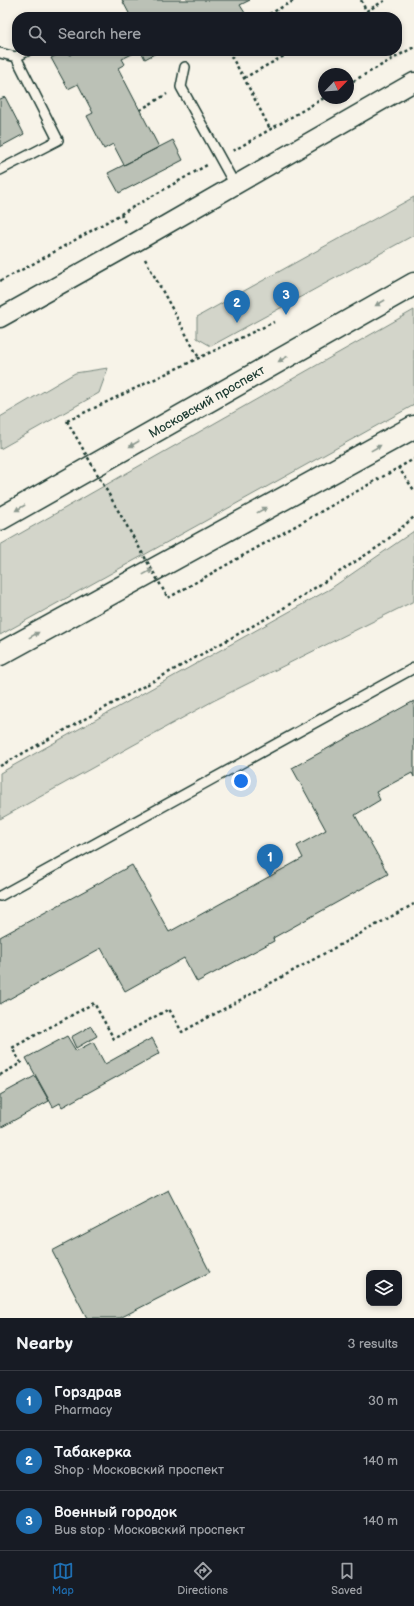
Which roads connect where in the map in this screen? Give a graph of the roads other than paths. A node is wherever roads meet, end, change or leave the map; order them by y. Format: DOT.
graph roads {
  1 [pos="0,53"];
  2 [pos="19,56"];
  3 [pos="16,58"];
  4 [pos="185,66"];
  5 [pos="414,82"];
  6 [pos="0,170"];
  7 [pos="235,185"];
  8 [pos="414,284"];
  9 [pos="0,318"];
  10 [pos="414,427"];
  11 [pos="0,520"];
  12 [pos="0,654"];
  13 [pos="414,668"];
  14 [pos="0,896"];
  1 -- 3 [label="lane"];
  2 -- 3 [label="lane"];
  3 -- 6 [label="lane"];
  4 -- 7 [label="lane"];
  5 -- 7 [label="street"];
  7 -- 9 [label="street"];
  8 -- 11 [label="main road, Московский проспект, one-way"];
  12 -- 10 [label="main road, one-way"];
  13 -- 14 [label="lane"];
}
